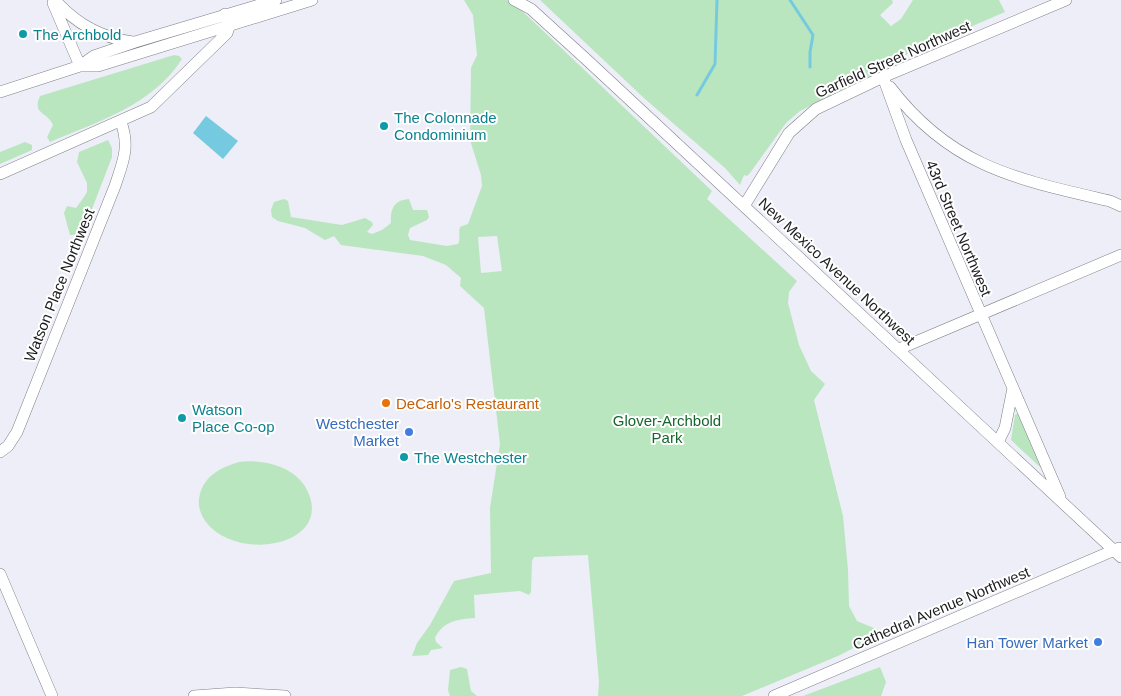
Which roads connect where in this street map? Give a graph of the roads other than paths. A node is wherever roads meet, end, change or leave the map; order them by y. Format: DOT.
graph roads {
  1 [pos="53,0"];
  2 [pos="276,0"];
  3 [pos="312,0"];
  4 [pos="514,0"];
  5 [pos="1066,0"];
  6 [pos="529,4"];
  7 [pos="225,14"];
  8 [pos="229,27"];
  9 [pos="135,42"];
  10 [pos="80,66"];
  11 [pos="883,77"];
  12 [pos="0,92"];
  13 [pos="121,122"];
  14 [pos="0,174"];
  15 [pos="744,206"];
  16 [pos="1121,206"];
  17 [pos="1120,257"];
  18 [pos="980,315"];
  19 [pos="899,349"];
  20 [pos="1013,388"];
  21 [pos="998,442"];
  22 [pos="0,452"];
  23 [pos="1061,500"];
  24 [pos="1119,551"];
  25 [pos="0,574"];
  26 [pos="52,696"];
  27 [pos="194,696"];
  28 [pos="285,696"];
  29 [pos="774,696"];
  1 -- 9 [label="street"];
  1 -- 10 [label="street"];
  2 -- 7 [label="street"];
  3 -- 8 [label="street"];
  4 -- 6 [label="street, New Mexico Avenue Northwest"];
  5 -- 11 [label="street, Garfield Street Northwest"];
  6 -- 15 [label="street, New Mexico Avenue Northwest"];
  7 -- 8 [label="street"];
  7 -- 9 [label="street"];
  8 -- 10 [label="street"];
  8 -- 13 [label="street"];
  9 -- 10 [label="street"];
  10 -- 12 [label="street"];
  11 -- 15 [label="street, Garfield Street Northwest"];
  11 -- 16 [label="street"];
  11 -- 18 [label="street, 43rd Street Northwest"];
  13 -- 14 [label="street"];
  13 -- 22 [label="street, Watson Place Northwest"];
  15 -- 19 [label="street, New Mexico Avenue Northwest"];
  17 -- 18 [label="street"];
  18 -- 19 [label="street"];
  18 -- 20 [label="street, 43rd Street Northwest"];
  19 -- 21 [label="street, New Mexico Avenue Northwest"];
  20 -- 21 [label="street"];
  20 -- 23 [label="street, 43rd Street Northwest"];
  21 -- 23 [label="street, New Mexico Avenue Northwest"];
  23 -- 24 [label="street, New Mexico Avenue Northwest"];
  24 -- 29 [label="street, Cathedral Avenue Northwest"];
  25 -- 26 [label="street"];
  27 -- 28 [label="street"];
}
